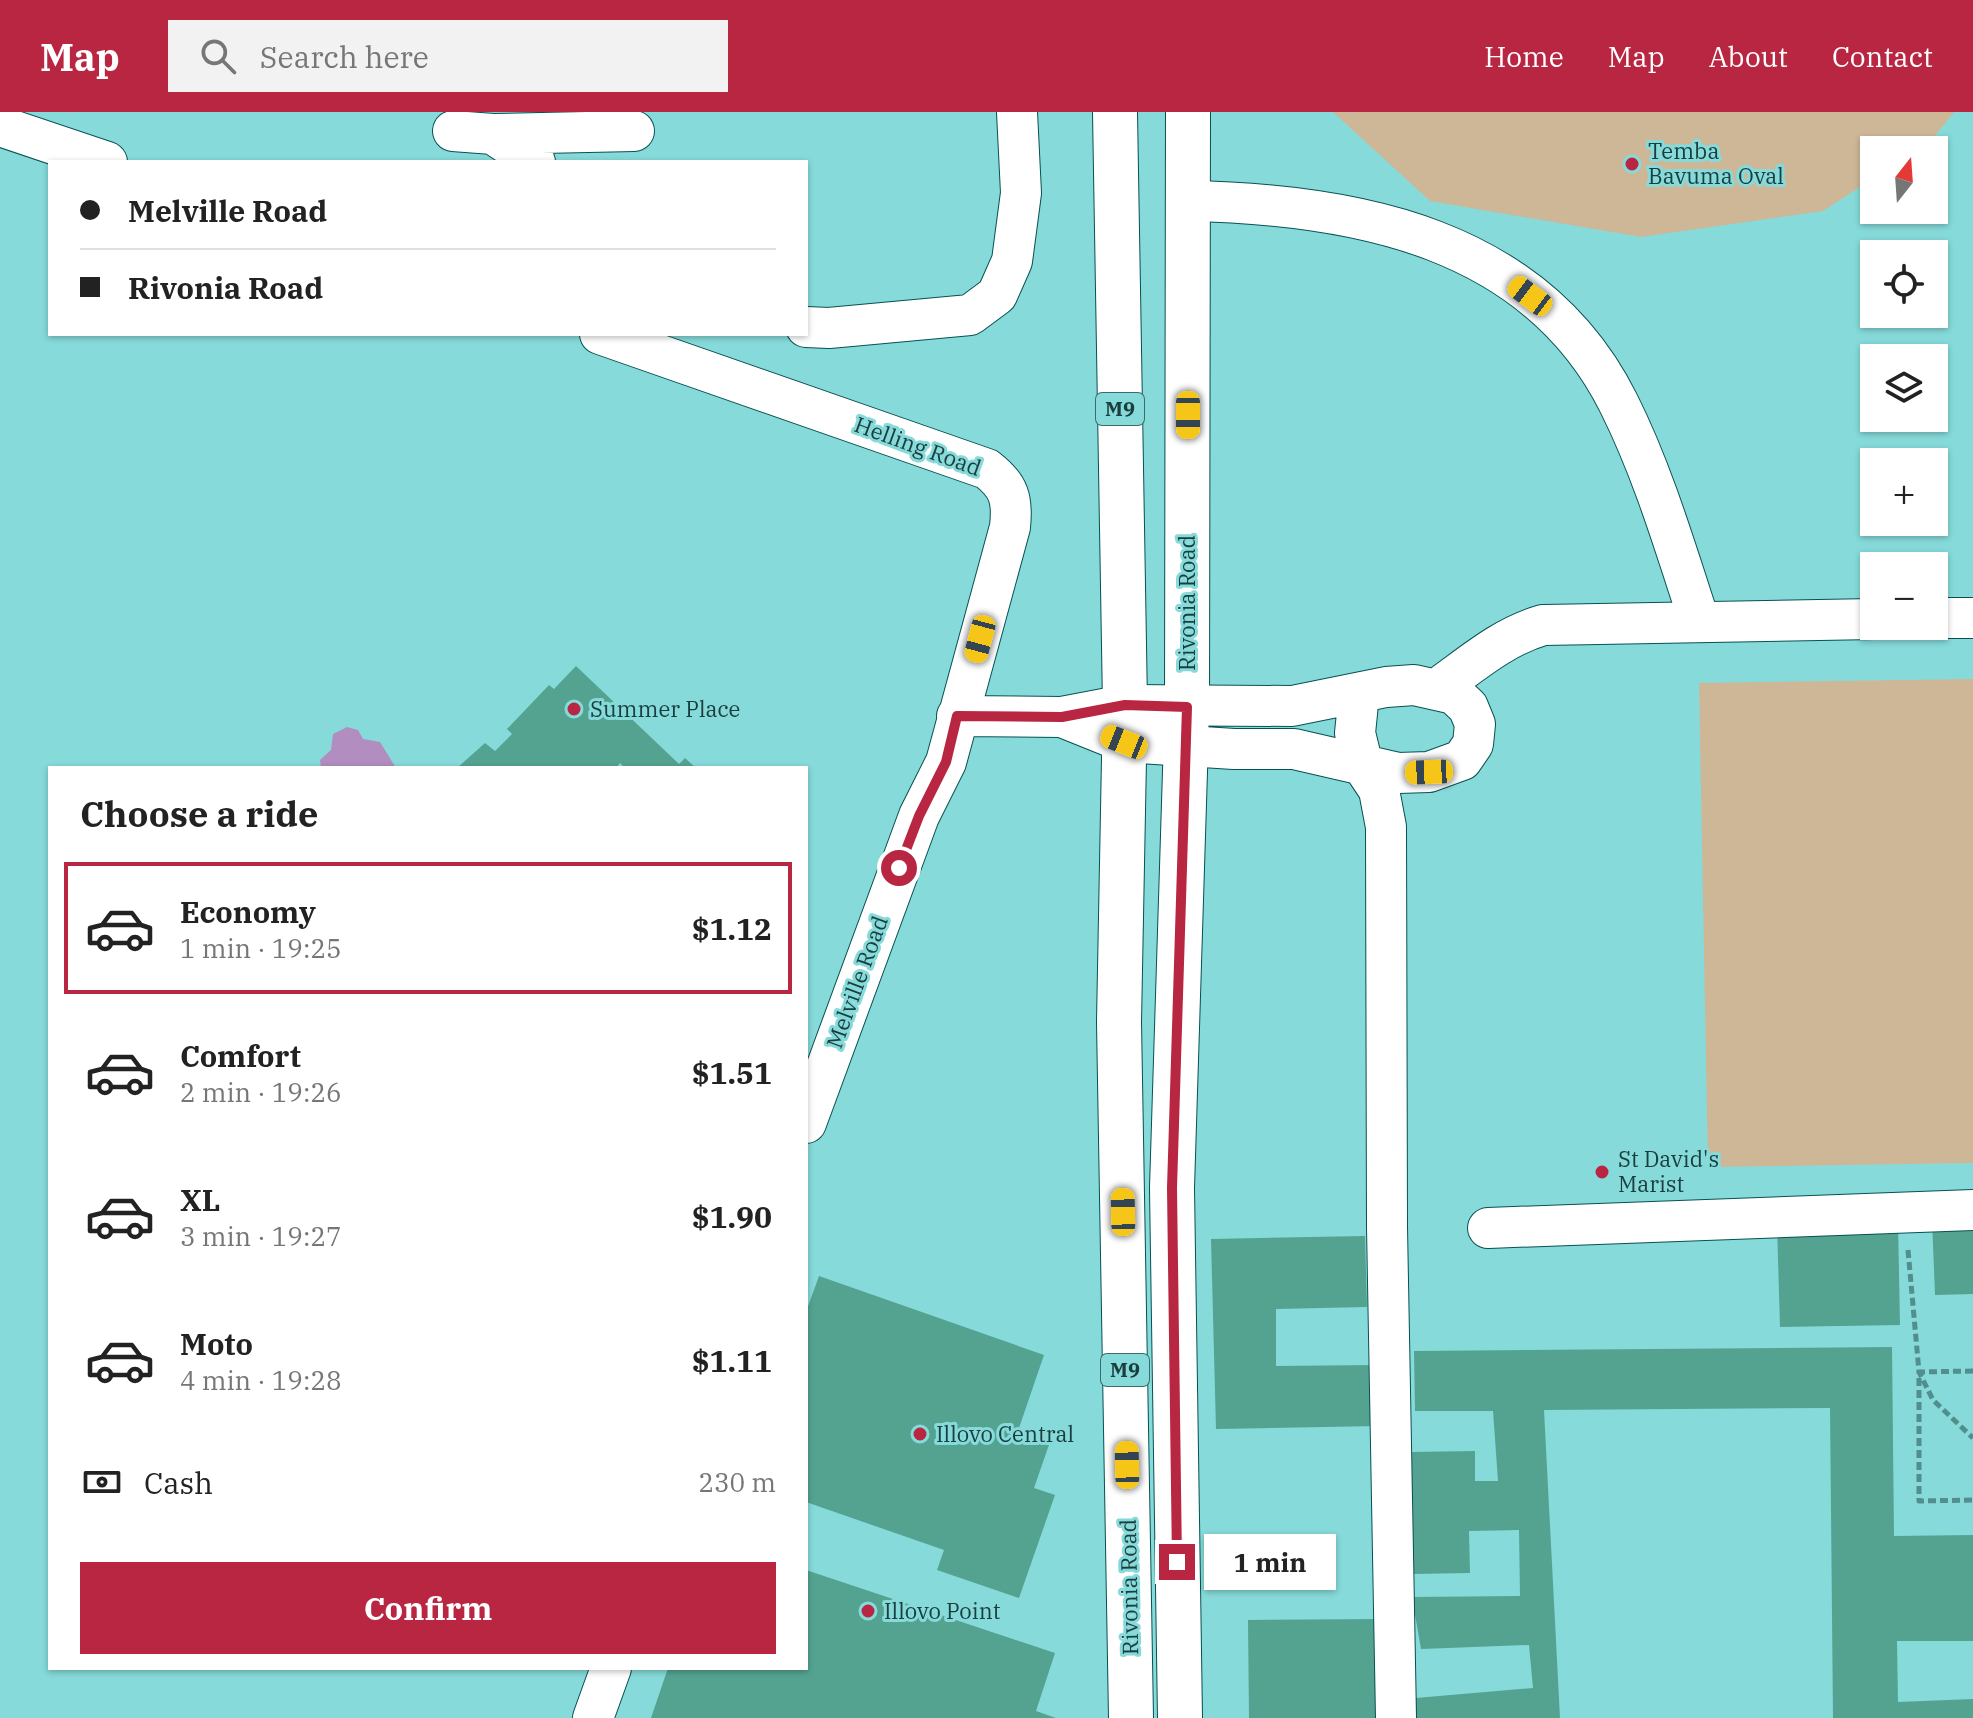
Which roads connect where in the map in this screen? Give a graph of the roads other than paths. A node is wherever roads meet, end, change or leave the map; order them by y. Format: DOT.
graph roads {
  1 [pos="1017,112"];
  2 [pos="1115,112"];
  3 [pos="1188,112"];
  4 [pos="0,126"];
  5 [pos="634,131"];
  6 [pos="493,134"];
  7 [pos="455,135"];
  8 [pos="101,160"];
  9 [pos="532,160"];
  10 [pos="1188,201"];
  11 [pos="808,327"];
  12 [pos="606,336"];
  13 [pos="1948,618"];
  14 [pos="1973,618"];
  15 [pos="1860,619"];
  16 [pos="1699,620"];
  17 [pos="1438,688"];
  18 [pos="1359,694"];
  19 [pos="957,716"];
  20 [pos="1124,724"];
  21 [pos="1187,726"];
  22 [pos="1363,766"];
  23 [pos="808,1118"];
  24 [pos="1973,1210"];
  25 [pos="1488,1228"];
  26 [pos="610,1670"];
  27 [pos="593,1718"];
  28 [pos="1131,1718"];
  29 [pos="1180,1718"];
  30 [pos="1396,1718"];
  1 -- 11 [label="street"];
  2 -- 20 [label="main road, Rivonia Road / M9"];
  3 -- 10 [label="main road, Rivonia Road / M9"];
  4 -- 8 [label="street"];
  5 -- 6 [label="street"];
  6 -- 7 [label="street"];
  6 -- 9 [label="street"];
  10 -- 16 [label="street"];
  10 -- 21 [label="main road, Rivonia Road / M9"];
  12 -- 19 [label="street, Helling Road"];
  13 -- 14 [label="street"];
  15 -- 16 [label="street"];
  16 -- 17 [label="street"];
  17 -- 18 [label="street"];
  17 -- 22 [label="street"];
  18 -- 21 [label="street"];
  18 -- 22 [label="street"];
  19 -- 20 [label="street"];
  19 -- 23 [label="street, Melville Road"];
  20 -- 21 [label="street"];
  20 -- 28 [label="main road, Rivonia Road / M9"];
  21 -- 22 [label="street"];
  21 -- 29 [label="main road, Rivonia Road / M9"];
  22 -- 30 [label="street"];
  24 -- 25 [label="street"];
  26 -- 27 [label="street"];
}
